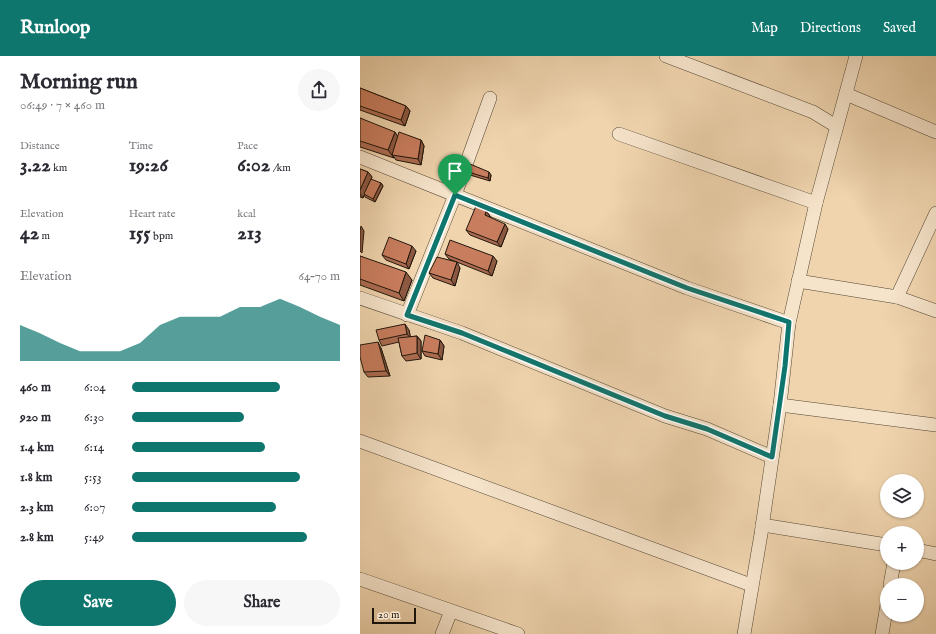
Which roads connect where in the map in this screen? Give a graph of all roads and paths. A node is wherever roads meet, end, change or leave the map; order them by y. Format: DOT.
graph roads {
  1 [pos="666,56"];
  2 [pos="856,56"];
  3 [pos="846,94"];
  4 [pos="490,98"];
  5 [pos="836,126"];
  6 [pos="936,132"];
  7 [pos="619,134"];
  8 [pos="360,157"];
  9 [pos="455,195"];
  10 [pos="816,203"];
  11 [pos="936,213"];
  12 [pos="798,281"];
  13 [pos="897,297"];
  14 [pos="360,298"];
  15 [pos="936,311"];
  16 [pos="407,315"];
  17 [pos="789,322"];
  18 [pos="780,405"];
  19 [pos="936,425"];
  20 [pos="360,441"];
  21 [pos="772,457"];
  22 [pos="762,525"];
  23 [pos="880,544"];
  24 [pos="924,551"];
  25 [pos="936,554"];
  26 [pos="360,579"];
  27 [pos="751,586"];
  28 [pos="451,611"];
  29 [pos="884,622"];
  30 [pos="442,634"];
  31 [pos="518,634"];
  32 [pos="744,634"];
  33 [pos="882,634"];
  1 -- 5 [label="street"];
  2 -- 3 [label="street"];
  3 -- 5 [label="street"];
  3 -- 6 [label="street"];
  4 -- 9 [label="street"];
  5 -- 10 [label="street"];
  7 -- 10 [label="street"];
  8 -- 9 [label="street"];
  9 -- 16 [label="street"];
  9 -- 17 [label="street"];
  10 -- 12 [label="street"];
  11 -- 13 [label="street"];
  12 -- 13 [label="street"];
  12 -- 17 [label="street"];
  13 -- 15 [label="street"];
  14 -- 16 [label="street"];
  16 -- 21 [label="street"];
  17 -- 18 [label="street"];
  18 -- 19 [label="street"];
  18 -- 21 [label="street"];
  20 -- 27 [label="street"];
  21 -- 22 [label="street"];
  22 -- 23 [label="street"];
  22 -- 27 [label="street"];
  24 -- 25 [label="street"];
  26 -- 28 [label="street"];
  27 -- 32 [label="street"];
  28 -- 30 [label="street"];
  28 -- 31 [label="street"];
  29 -- 33 [label="street"];
}
